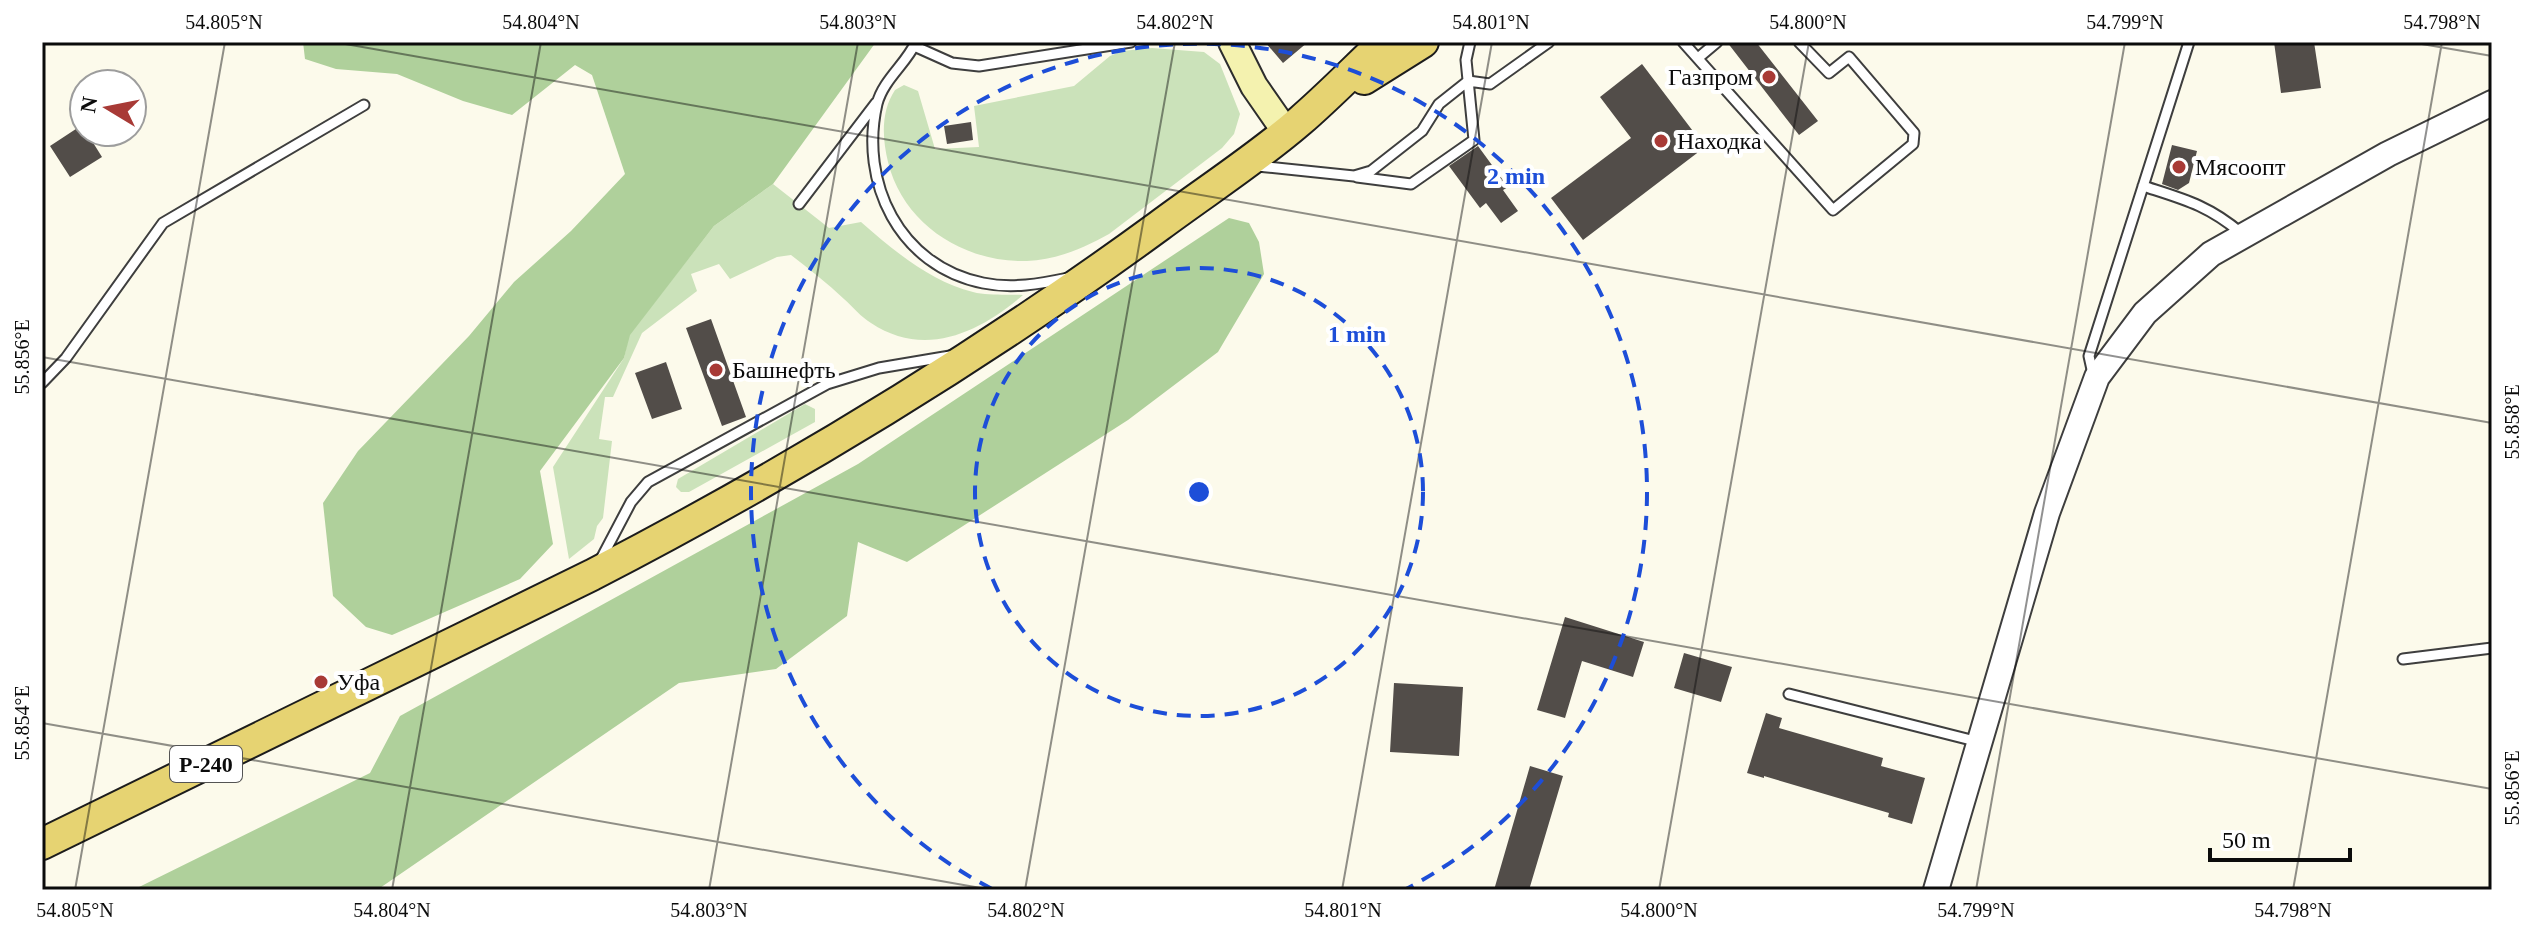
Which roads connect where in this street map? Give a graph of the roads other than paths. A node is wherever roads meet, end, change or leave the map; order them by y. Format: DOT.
graph roads {
  1 [pos="1131,42"];
  2 [pos="1232,42"];
  3 [pos="1384,42"];
  4 [pos="1423,42"];
  5 [pos="1470,42"];
  6 [pos="1549,42"];
  7 [pos="1683,42"];
  8 [pos="1717,42"];
  9 [pos="1799,42"];
  10 [pos="2189,42"];
  11 [pos="915,44"];
  12 [pos="1698,58"];
  13 [pos="1468,81"];
  14 [pos="878,100"];
  15 [pos="2492,103"];
  16 [pos="364,105"];
  17 [pos="1294,126"];
  18 [pos="1242,165"];
  19 [pos="1354,176"];
  20 [pos="2143,186"];
  21 [pos="799,204"];
  22 [pos="2244,235"];
  23 [pos="1096,272"];
  24 [pos="977,351"];
  25 [pos="2095,381"];
  26 [pos="42,383"];
  27 [pos="592,575"];
  28 [pos="2492,648"];
  29 [pos="2403,659"];
  30 [pos="1789,694"];
  31 [pos="1979,742"];
  32 [pos="42,844"];
  33 [pos="1936,890"];
  1 -- 11 [label="lane"];
  2 -- 17 [label="main road"];
  3 -- 17 [label="main road"];
  4 -- 17 [label="main road"];
  5 -- 13 [label="lane"];
  6 -- 13 [label="lane"];
  7 -- 12 [label="lane"];
  8 -- 12 [label="lane"];
  9 -- 12 [label="lane"];
  10 -- 20 [label="lane"];
  11 -- 14 [label="lane"];
  13 -- 19 [label="lane"];
  13 -- 19 [label="lane"];
  14 -- 21 [label="lane"];
  14 -- 23 [label="lane"];
  15 -- 22 [label="street"];
  16 -- 26 [label="lane"];
  17 -- 18 [label="main road"];
  18 -- 19 [label="lane"];
  18 -- 23 [label="main road"];
  20 -- 22 [label="lane"];
  20 -- 25 [label="lane"];
  22 -- 25 [label="street"];
  23 -- 24 [label="main road"];
  24 -- 27 [label="main road"];
  24 -- 27 [label="lane"];
  25 -- 31 [label="street"];
  27 -- 32 [label="main road, Р-240"];
  28 -- 29 [label="lane"];
  30 -- 31 [label="lane"];
  31 -- 33 [label="street"];
}
